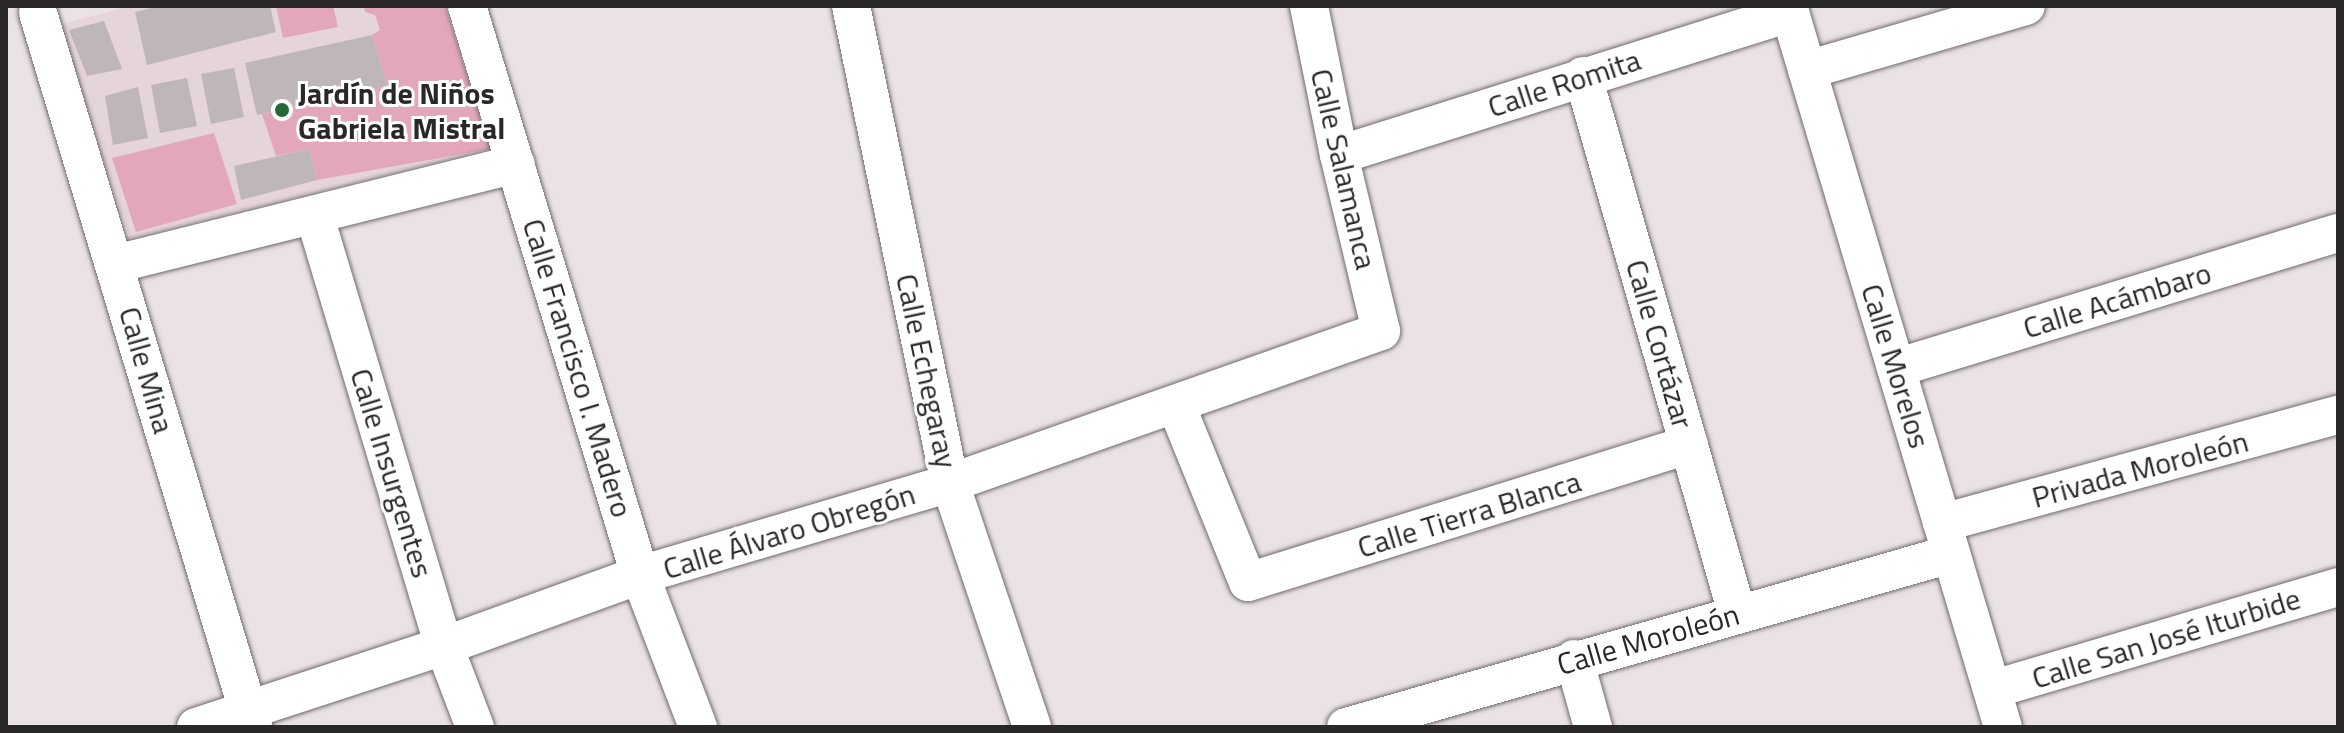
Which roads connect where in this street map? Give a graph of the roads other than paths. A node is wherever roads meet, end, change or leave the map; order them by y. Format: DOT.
graph roads {
  1 [pos="467,6"];
  2 [pos="851,6"];
  3 [pos="1309,6"];
  4 [pos="2026,6"];
  5 [pos="1789,10"];
  6 [pos="35,13"];
  7 [pos="1807,70"];
  8 [pos="1583,76"];
  9 [pos="1339,155"];
  10 [pos="516,164"];
  11 [pos="315,217"];
  12 [pos="2338,233"];
  13 [pos="115,264"];
  14 [pos="1381,331"];
  15 [pos="1896,368"];
  16 [pos="1176,405"];
  17 [pos="2338,415"];
  18 [pos="1689,445"];
  19 [pos="950,483"];
  20 [pos="1947,538"];
  21 [pos="640,575"];
  22 [pos="2338,587"];
  23 [pos="1737,613"];
  24 [pos="444,646"];
  25 [pos="1574,659"];
  26 [pos="1994,689"];
  27 [pos="250,719"];
  28 [pos="196,727"];
  29 [pos="475,727"];
  30 [pos="698,727"];
  31 [pos="1032,727"];
  32 [pos="1346,727"];
  33 [pos="1593,727"];
  34 [pos="2003,727"];
  1 -- 10 [label="street, Calle Francisco I. Madero"];
  2 -- 19 [label="street, Calle Echegaray"];
  3 -- 9 [label="street, Calle Salamanca"];
  4 -- 7 [label="street"];
  5 -- 7 [label="street, Calle Morelos"];
  5 -- 8 [label="street, Calle Romita"];
  6 -- 13 [label="street, Calle Mina"];
  7 -- 15 [label="street, Calle Morelos"];
  8 -- 9 [label="street, Calle Romita"];
  8 -- 18 [label="street, Calle Cortázar"];
  9 -- 14 [label="street, Calle Salamanca"];
  10 -- 11 [label="street"];
  10 -- 21 [label="street, Calle Francisco I. Madero"];
  11 -- 13 [label="street"];
  11 -- 24 [label="street, Calle Insurgentes"];
  12 -- 15 [label="street, Calle Acámbaro"];
  13 -- 27 [label="street, Calle Mina"];
  14 -- 16 [label="street, Calle Álvaro Obregón"];
  15 -- 20 [label="street, Calle Morelos"];
  16 -- 18 [label="street, Calle Tierra Blanca"];
  16 -- 19 [label="street, Calle Álvaro Obregón"];
  17 -- 20 [label="street, Privada Moroleón"];
  18 -- 23 [label="street, Calle Cortázar"];
  19 -- 21 [label="street, Calle Álvaro Obregón"];
  19 -- 31 [label="street, Calle Echegaray"];
  20 -- 23 [label="street, Calle Moroleón"];
  20 -- 26 [label="street, Calle Morelos"];
  21 -- 24 [label="street, Calle Álvaro Obregón"];
  21 -- 30 [label="street, Calle Francisco I. Madero"];
  22 -- 26 [label="street, Calle San José Iturbide"];
  23 -- 25 [label="street, Calle Moroleón"];
  24 -- 27 [label="street, Calle Álvaro Obregón"];
  24 -- 29 [label="street, Calle Insurgentes"];
  25 -- 32 [label="street, Calle Moroleón"];
  25 -- 33 [label="street"];
  26 -- 34 [label="street, Calle Morelos"];
  27 -- 28 [label="street, Calle Álvaro Obregón"];
}
